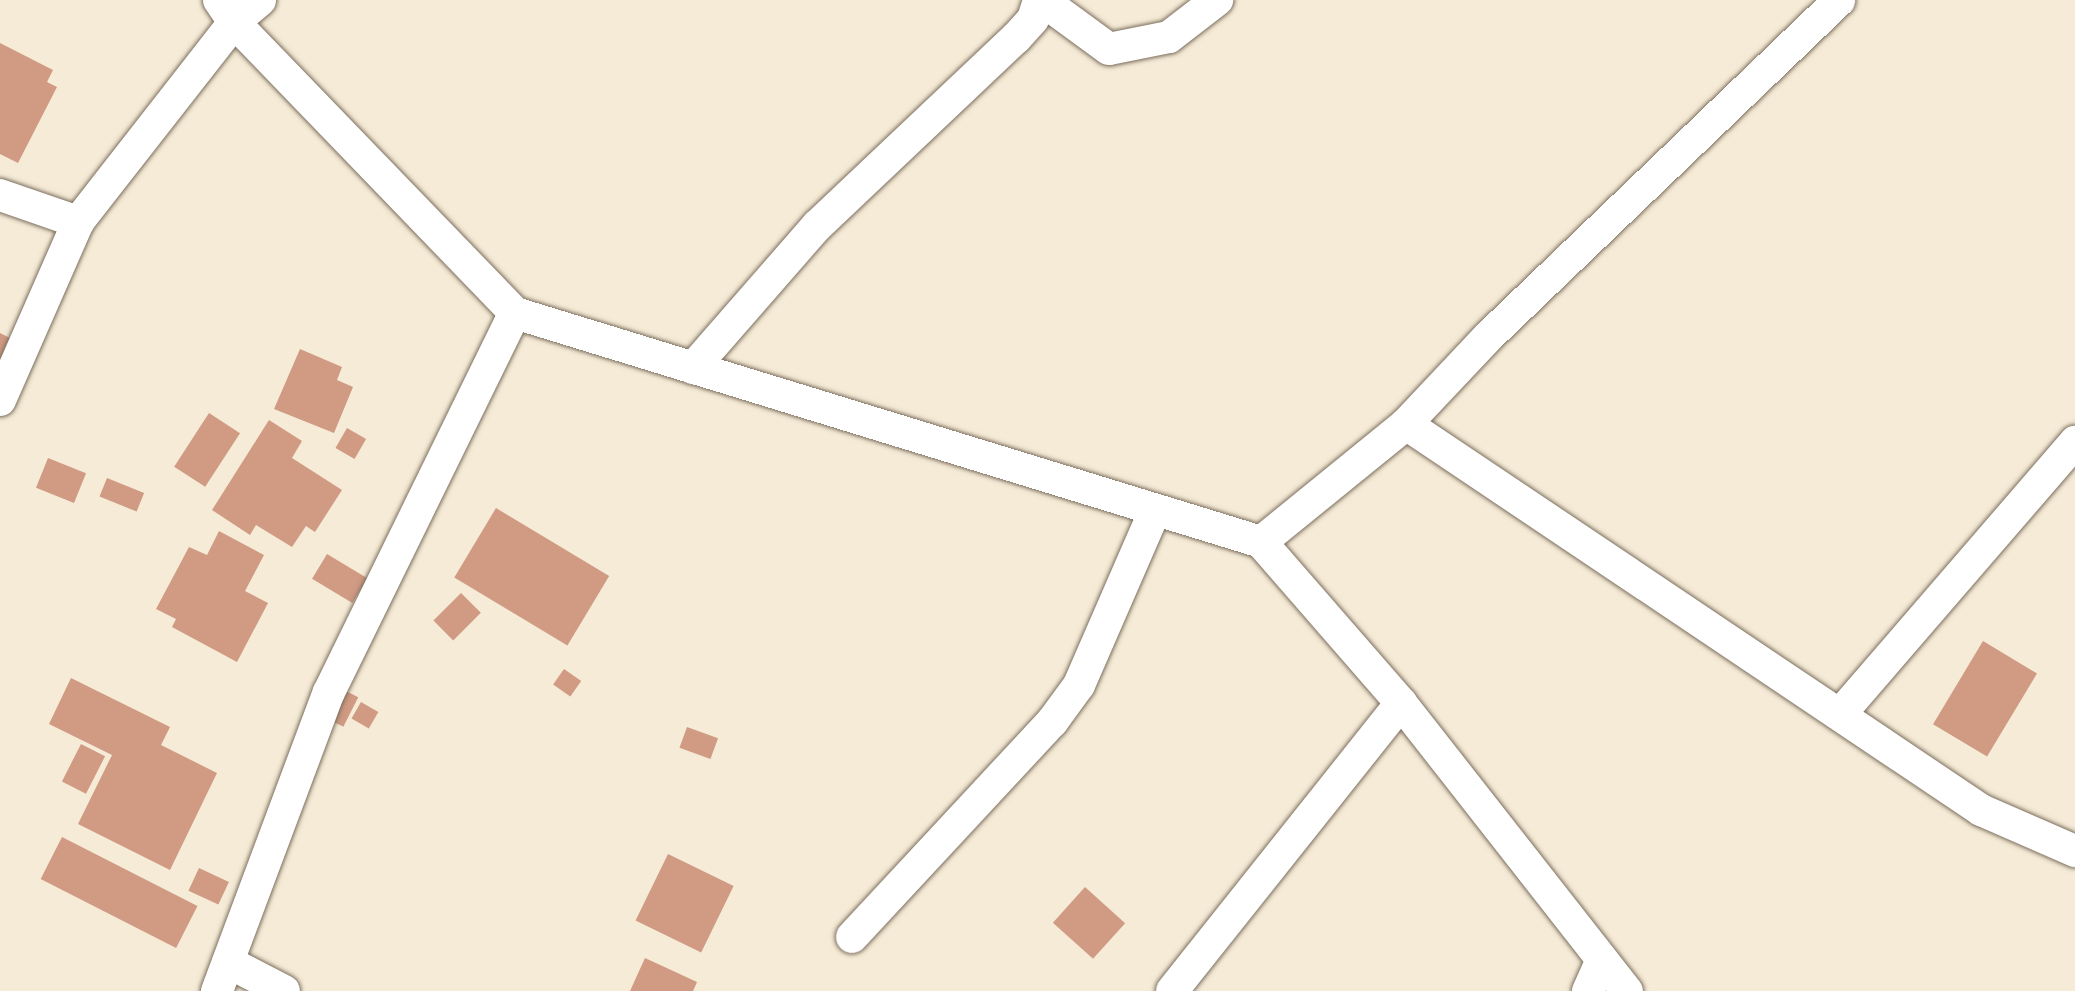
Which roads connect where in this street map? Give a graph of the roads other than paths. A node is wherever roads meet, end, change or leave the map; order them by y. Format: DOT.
graph roads {
  1 [pos="260,0"];
  2 [pos="1040,0"];
  3 [pos="1217,0"];
  4 [pos="1839,0"];
  5 [pos="226,11"];
  6 [pos="0,195"];
  7 [pos="78,222"];
  8 [pos="515,313"];
  9 [pos="693,368"];
  10 [pos="0,400"];
  11 [pos="1406,424"];
  12 [pos="2075,442"];
  13 [pos="1155,510"];
  14 [pos="1261,542"];
  15 [pos="1401,703"];
  16 [pos="1842,712"];
  17 [pos="2075,851"];
  18 [pos="852,937"];
  19 [pos="1602,960"];
  20 [pos="222,976"];
  21 [pos="284,991"];
  22 [pos="1172,991"];
  23 [pos="1588,991"];
  24 [pos="1627,991"];
  1 -- 5 [label="street"];
  2 -- 3 [label="street"];
  2 -- 9 [label="street"];
  4 -- 11 [label="street"];
  5 -- 7 [label="street"];
  5 -- 8 [label="street"];
  6 -- 7 [label="street"];
  7 -- 10 [label="street"];
  8 -- 9 [label="street"];
  8 -- 20 [label="street"];
  9 -- 13 [label="street"];
  11 -- 14 [label="street"];
  11 -- 16 [label="street"];
  12 -- 16 [label="street"];
  13 -- 14 [label="street"];
  13 -- 18 [label="street"];
  14 -- 15 [label="street"];
  15 -- 19 [label="street"];
  15 -- 22 [label="street"];
  16 -- 17 [label="street"];
  19 -- 23 [label="street"];
  19 -- 24 [label="street"];
  20 -- 21 [label="street"];
}
